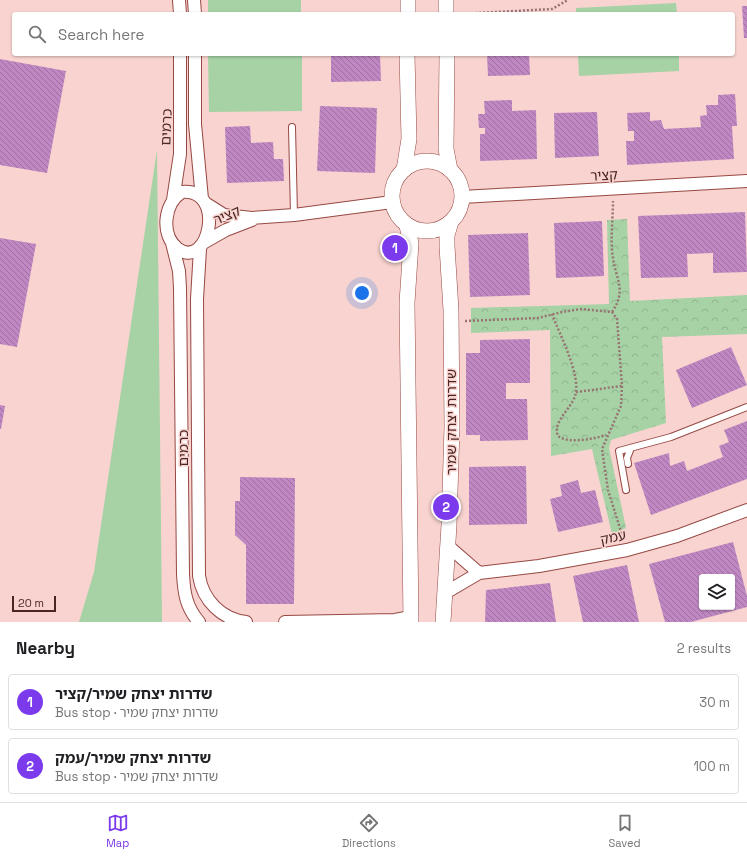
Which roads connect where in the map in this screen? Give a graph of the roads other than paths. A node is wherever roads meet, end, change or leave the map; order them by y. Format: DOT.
graph roads {
  1 [pos="179,0"];
  2 [pos="194,0"];
  3 [pos="408,0"];
  4 [pos="446,0"];
  5 [pos="180,12"];
  6 [pos="195,12"];
  7 [pos="408,12"];
  8 [pos="446,12"];
  9 [pos="180,56"];
  10 [pos="195,56"];
  11 [pos="408,56"];
  12 [pos="447,56"];
  13 [pos="292,127"];
  14 [pos="404,170"];
  15 [pos="450,170"];
  16 [pos="747,181"];
  17 [pos="462,197"];
  18 [pos="173,200"];
  19 [pos="204,201"];
  20 [pos="392,202"];
  21 [pos="294,214"];
  22 [pos="263,218"];
  23 [pos="451,222"];
  24 [pos="407,226"];
  25 [pos="172,242"];
  26 [pos="202,246"];
  27 [pos="747,407"];
  28 [pos="631,448"];
  29 [pos="628,464"];
  30 [pos="626,490"];
  31 [pos="747,510"];
  32 [pos="448,546"];
  33 [pos="479,572"];
  34 [pos="445,593"];
  35 [pos="411,619"];
  36 [pos="199,622"];
  37 [pos="246,622"];
  38 [pos="285,622"];
  39 [pos="443,622"];
  1 -- 5 [label="street"];
  2 -- 6 [label="street"];
  3 -- 7 [label="street"];
  4 -- 8 [label="street"];
  9 -- 18 [label="street, כרמים"];
  10 -- 19 [label="street, כרמים"];
  11 -- 14 [label="street"];
  12 -- 15 [label="street"];
  13 -- 21 [label="lane"];
  14 -- 15 [label="street"];
  14 -- 20 [label="street"];
  15 -- 17 [label="street"];
  16 -- 17 [label="street, קציר"];
  17 -- 23 [label="street"];
  18 -- 19 [label="street"];
  18 -- 25 [label="street"];
  19 -- 22 [label="street, קציר"];
  19 -- 26 [label="street"];
  20 -- 21 [label="street, קציר"];
  20 -- 24 [label="street"];
  21 -- 22 [label="street, קציר"];
  22 -- 26 [label="street, קציר"];
  23 -- 24 [label="street"];
  23 -- 32 [label="street, שדרות יצחק שמיר"];
  24 -- 35 [label="street"];
  25 -- 26 [label="street"];
  25 -- 36 [label="street, כרמים"];
  26 -- 37 [label="street, כרמים"];
  27 -- 28 [label="lane"];
  28 -- 29 [label="lane"];
  28 -- 30 [label="lane"];
  31 -- 33 [label="street, עמק"];
  32 -- 33 [label="street"];
  32 -- 34 [label="street, שדרות יצחק שמיר"];
  33 -- 34 [label="street, עמק"];
  34 -- 39 [label="street, שדרות יצחק שמיר"];
  35 -- 38 [label="street"];
}
